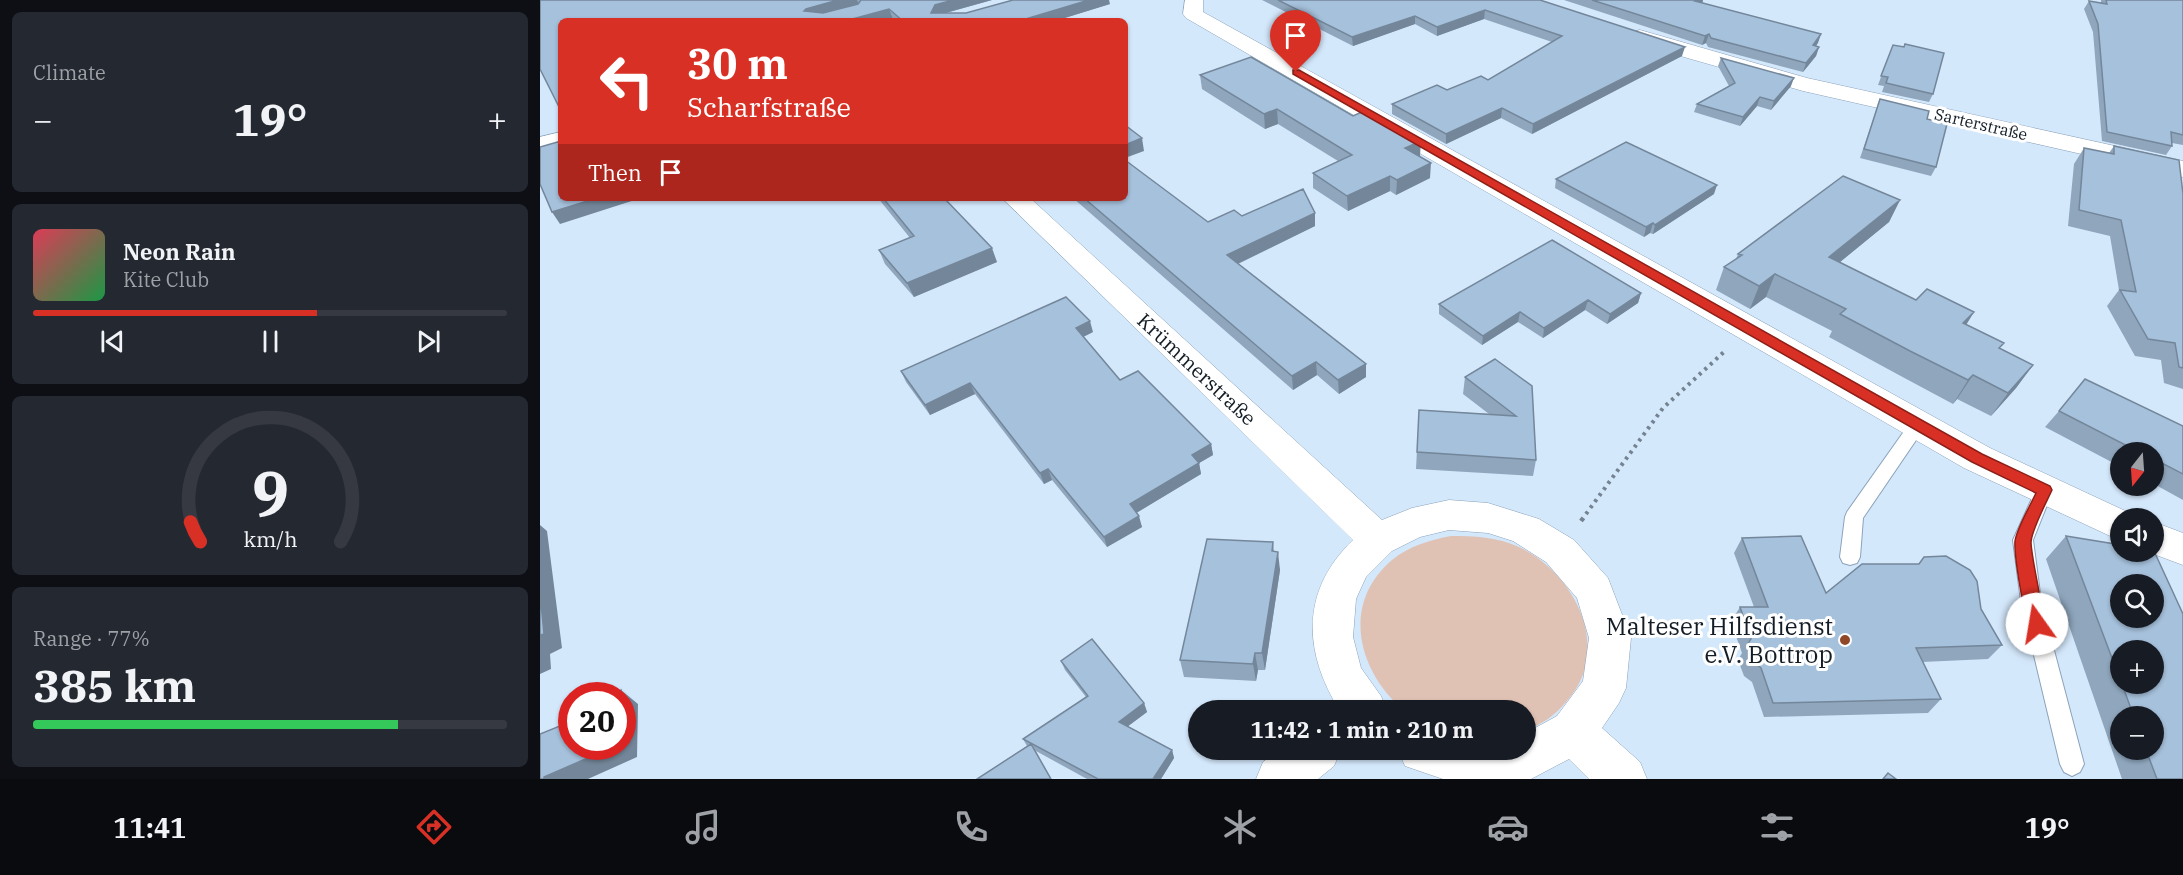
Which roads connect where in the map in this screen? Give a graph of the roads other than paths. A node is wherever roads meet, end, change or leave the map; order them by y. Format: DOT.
graph roads {
  1 [pos="1194,0"];
  2 [pos="1619,29"];
  3 [pos="558,123"];
  4 [pos="540,127"];
  5 [pos="558,140"];
  6 [pos="540,145"];
  7 [pos="2183,169"];
  8 [pos="1018,201"];
  9 [pos="1918,424"];
  10 [pos="2044,490"];
  11 [pos="2110,521"];
  12 [pos="1378,540"];
  13 [pos="2164,542"];
  14 [pos="2183,549"];
  15 [pos="1850,557"];
  16 [pos="1358,700"];
  17 [pos="1573,732"];
  18 [pos="1536,752"];
  19 [pos="1305,760"];
  20 [pos="1458,760"];
  21 [pos="1503,760"];
  22 [pos="2072,764"];
  23 [pos="1280,779"];
  24 [pos="1623,779"];
  1 -- 9 [label="street"];
  2 -- 7 [label="street, Sarterstraße"];
  3 -- 4 [label="street"];
  5 -- 6 [label="street"];
  8 -- 12 [label="street, Krümmerstraße"];
  9 -- 10 [label="street"];
  9 -- 15 [label="lane"];
  10 -- 11 [label="street"];
  10 -- 22 [label="lane"];
  12 -- 16 [label="street"];
  12 -- 17 [label="street"];
  13 -- 14 [label="street"];
  17 -- 18 [label="street"];
  17 -- 24 [label="street"];
  19 -- 23 [label="street"];
  20 -- 21 [label="street"];
}
